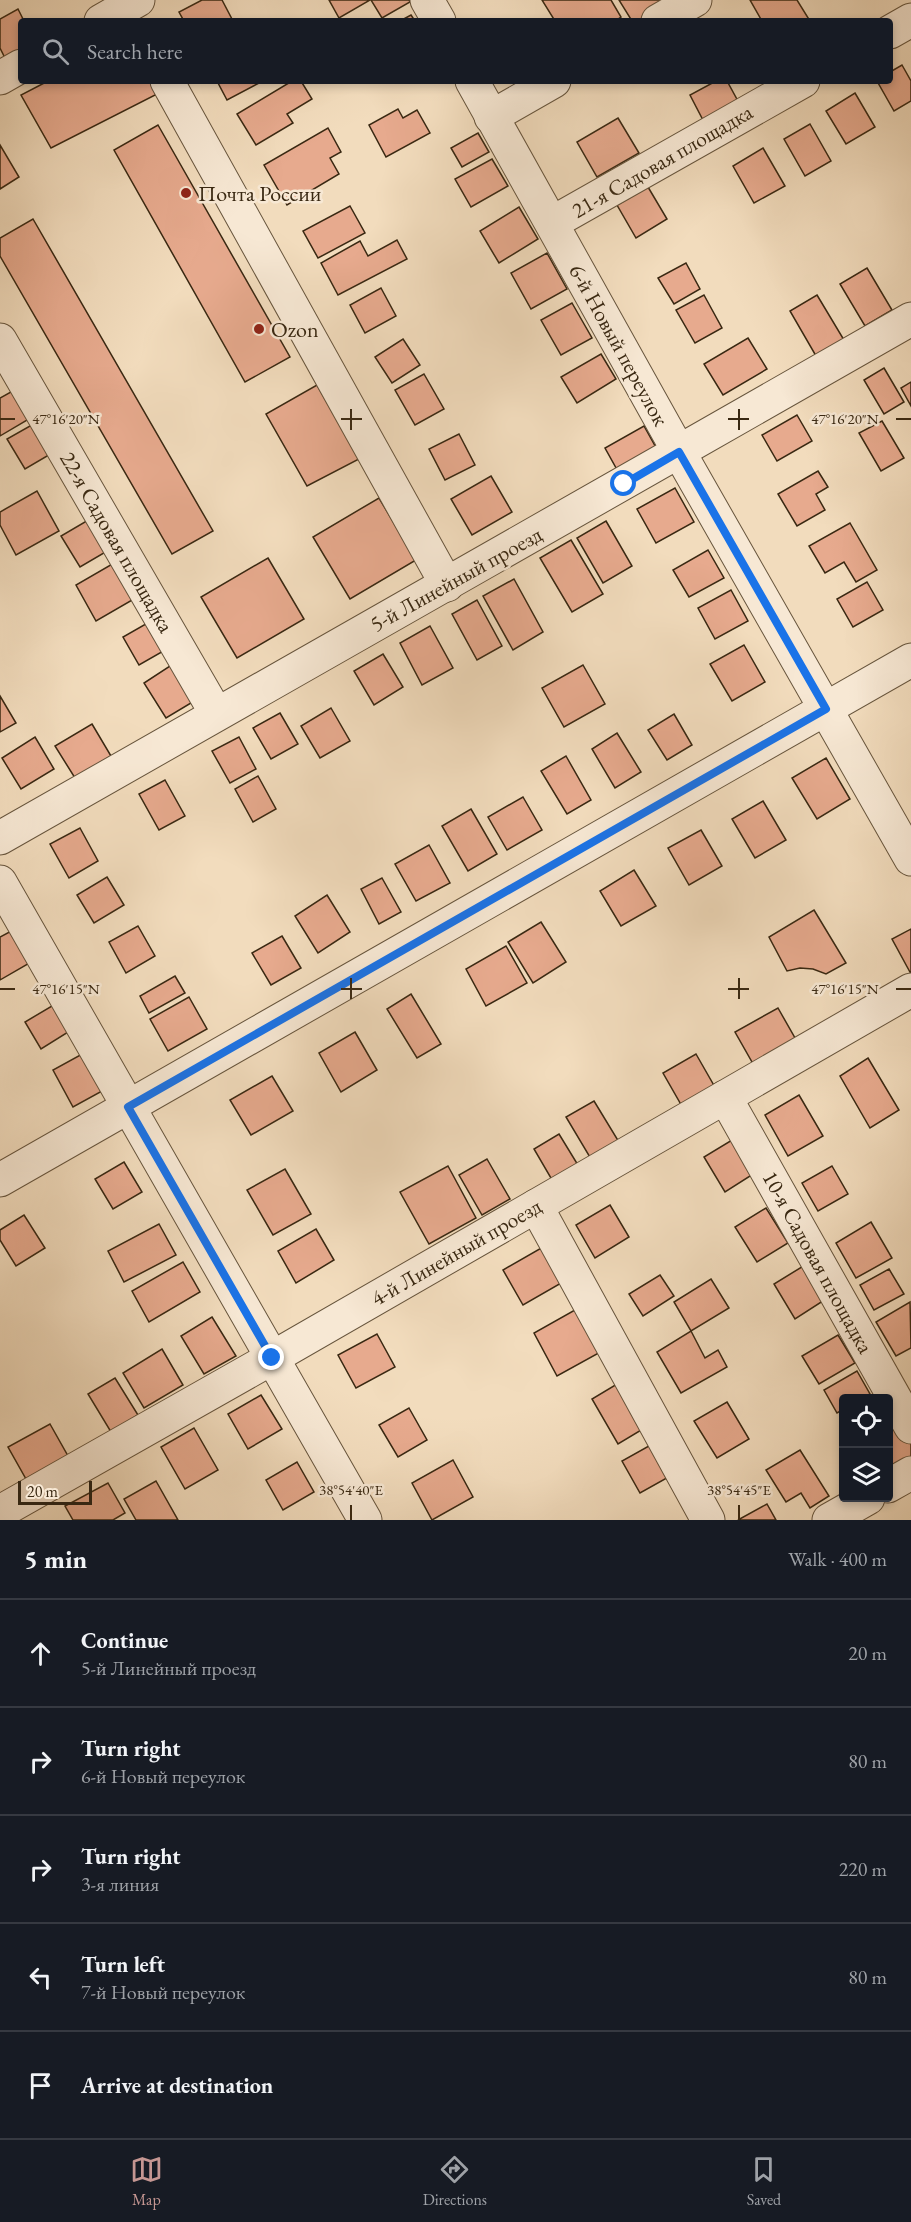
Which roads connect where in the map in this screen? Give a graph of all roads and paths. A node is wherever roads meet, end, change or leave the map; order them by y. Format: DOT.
graph roads {
  1 [pos="427,0"];
  2 [pos="695,0"];
  3 [pos="437,18"];
  4 [pos="663,18"];
  5 [pos="911,20"];
  6 [pos="893,30"];
  7 [pos="18,68"];
  8 [pos="0,78"];
  9 [pos="169,84"];
  10 [pos="474,84"];
  11 [pos="549,84"];
  12 [pos="798,84"];
  13 [pos="491,117"];
  14 [pos="552,223"];
  15 [pos="911,319"];
  16 [pos="0,340"];
  17 [pos="679,452"];
  18 [pos="447,585"];
  19 [pos="911,660"];
  20 [pos="826,709"];
  21 [pos="216,713"];
  22 [pos="0,838"];
  23 [pos="911,859"];
  24 [pos="0,882"];
  25 [pos="911,990"];
  26 [pos="724,1097"];
  27 [pos="128,1107"];
  28 [pos="0,1180"];
  29 [pos="536,1206"];
  30 [pos="272,1358"];
  31 [pos="911,1427"];
  32 [pos="911,1473"];
  33 [pos="893,1483"];
  34 [pos="860,1502"];
  35 [pos="18,1511"];
  36 [pos="365,1520"];
  37 [pos="708,1520"];
  38 [pos="829,1520"];
  1 -- 3 [label="street"];
  2 -- 4 [label="street"];
  5 -- 6 [label="street"];
  7 -- 8 [label="street"];
  9 -- 18 [label="street"];
  10 -- 13 [label="street, 6-й Новый переулок"];
  11 -- 13 [label="street"];
  12 -- 14 [label="street, 21-я Садовая площадка"];
  13 -- 14 [label="street, 6-й Новый переулок"];
  14 -- 17 [label="street, 6-й Новый переулок"];
  15 -- 17 [label="street, 5-й Линейный проезд"];
  16 -- 21 [label="street, 22-я Садовая площадка"];
  17 -- 18 [label="street, 5-й Линейный проезд"];
  17 -- 20 [label="street, 6-й Новый переулок"];
  18 -- 21 [label="street, 5-й Линейный проезд"];
  19 -- 20 [label="street"];
  20 -- 23 [label="street, 6-й Новый переулок"];
  20 -- 27 [label="street"];
  21 -- 22 [label="street, 5-й Линейный проезд"];
  24 -- 27 [label="street"];
  25 -- 26 [label="street, 4-й Линейный проезд"];
  26 -- 29 [label="street, 4-й Линейный проезд"];
  26 -- 31 [label="street, 10-я Садовая площадка"];
  27 -- 28 [label="street"];
  27 -- 30 [label="street"];
  29 -- 30 [label="street, 4-й Линейный проезд"];
  29 -- 37 [label="street"];
  30 -- 35 [label="street, 4-й Линейный проезд"];
  30 -- 36 [label="street"];
  32 -- 33 [label="street"];
  34 -- 38 [label="street"];
}
